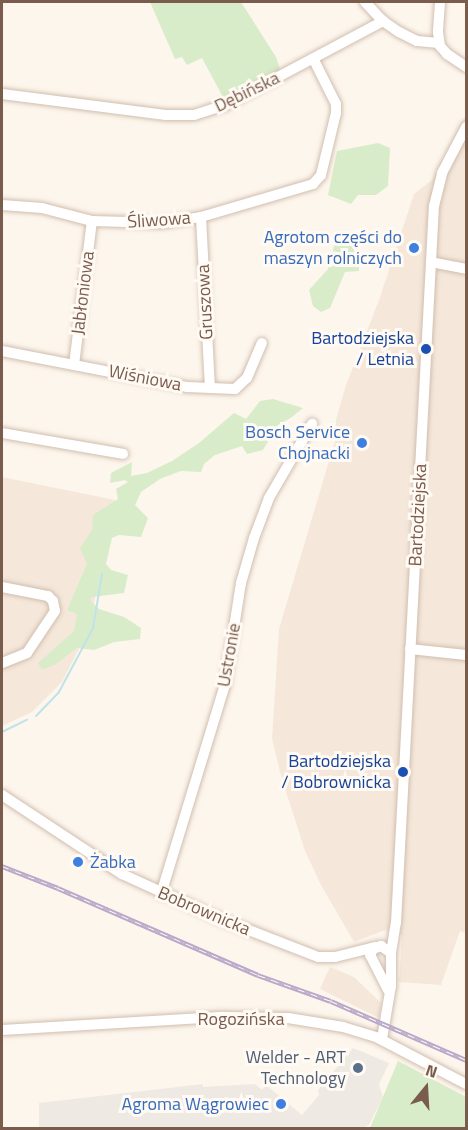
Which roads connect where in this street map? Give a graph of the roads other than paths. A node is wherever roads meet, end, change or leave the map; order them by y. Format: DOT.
graph roads {
  1 [pos="365,2"];
  2 [pos="440,2"];
  3 [pos="383,21"];
  4 [pos="439,43"];
  5 [pos="313,58"];
  6 [pos="466,67"];
  7 [pos="2,94"];
  8 [pos="466,127"];
  9 [pos="2,205"];
  10 [pos="201,217"];
  11 [pos="92,221"];
  12 [pos="431,262"];
  13 [pos="466,269"];
  14 [pos="262,343"];
  15 [pos="2,351"];
  16 [pos="74,365"];
  17 [pos="210,387"];
  18 [pos="312,424"];
  19 [pos="2,433"];
  20 [pos="123,454"];
  21 [pos="2,587"];
  22 [pos="410,649"];
  23 [pos="466,655"];
  24 [pos="2,663"];
  25 [pos="2,795"];
  26 [pos="161,894"];
  27 [pos="396,910"];
  28 [pos="376,947"];
  29 [pos="357,952"];
  30 [pos="390,957"];
  31 [pos="372,962"];
  32 [pos="388,990"];
  33 [pos="2,1030"];
  34 [pos="382,1039"];
  35 [pos="466,1084"];
  1 -- 3 [label="street"];
  2 -- 4 [label="street"];
  3 -- 4 [label="street"];
  3 -- 5 [label="street, Dębińska"];
  4 -- 6 [label="street"];
  5 -- 7 [label="street, Dębińska"];
  5 -- 10 [label="street, Śliwowa"];
  8 -- 12 [label="street, Bartodziejska"];
  9 -- 11 [label="street, Śliwowa"];
  10 -- 11 [label="street, Śliwowa"];
  10 -- 17 [label="street, Gruszowa"];
  11 -- 16 [label="street, Jabłoniowa"];
  12 -- 13 [label="street"];
  12 -- 22 [label="street, Bartodziejska"];
  14 -- 17 [label="street, Wiśniowa"];
  15 -- 16 [label="street, Wiśniowa"];
  16 -- 17 [label="street, Wiśniowa"];
  18 -- 26 [label="street, Ustronie"];
  19 -- 20 [label="street"];
  21 -- 24 [label="street"];
  22 -- 23 [label="street"];
  22 -- 27 [label="street, Bartodziejska"];
  25 -- 26 [label="street, Bobrownicka"];
  26 -- 29 [label="street, Bobrownicka"];
  27 -- 28 [label="street, Bartodziejska"];
  27 -- 30 [label="street, Bartodziejska"];
  28 -- 29 [label="street, Bobrownicka"];
  28 -- 30 [label="street"];
  28 -- 31 [label="street, Bartodziejska"];
  29 -- 31 [label="street"];
  30 -- 31 [label="street"];
  30 -- 32 [label="street, Bartodziejska"];
  31 -- 32 [label="street"];
  32 -- 34 [label="street, Bartodziejska"];
  33 -- 34 [label="street, Rogozińska"];
  34 -- 35 [label="street, Rogozińska"];
}
